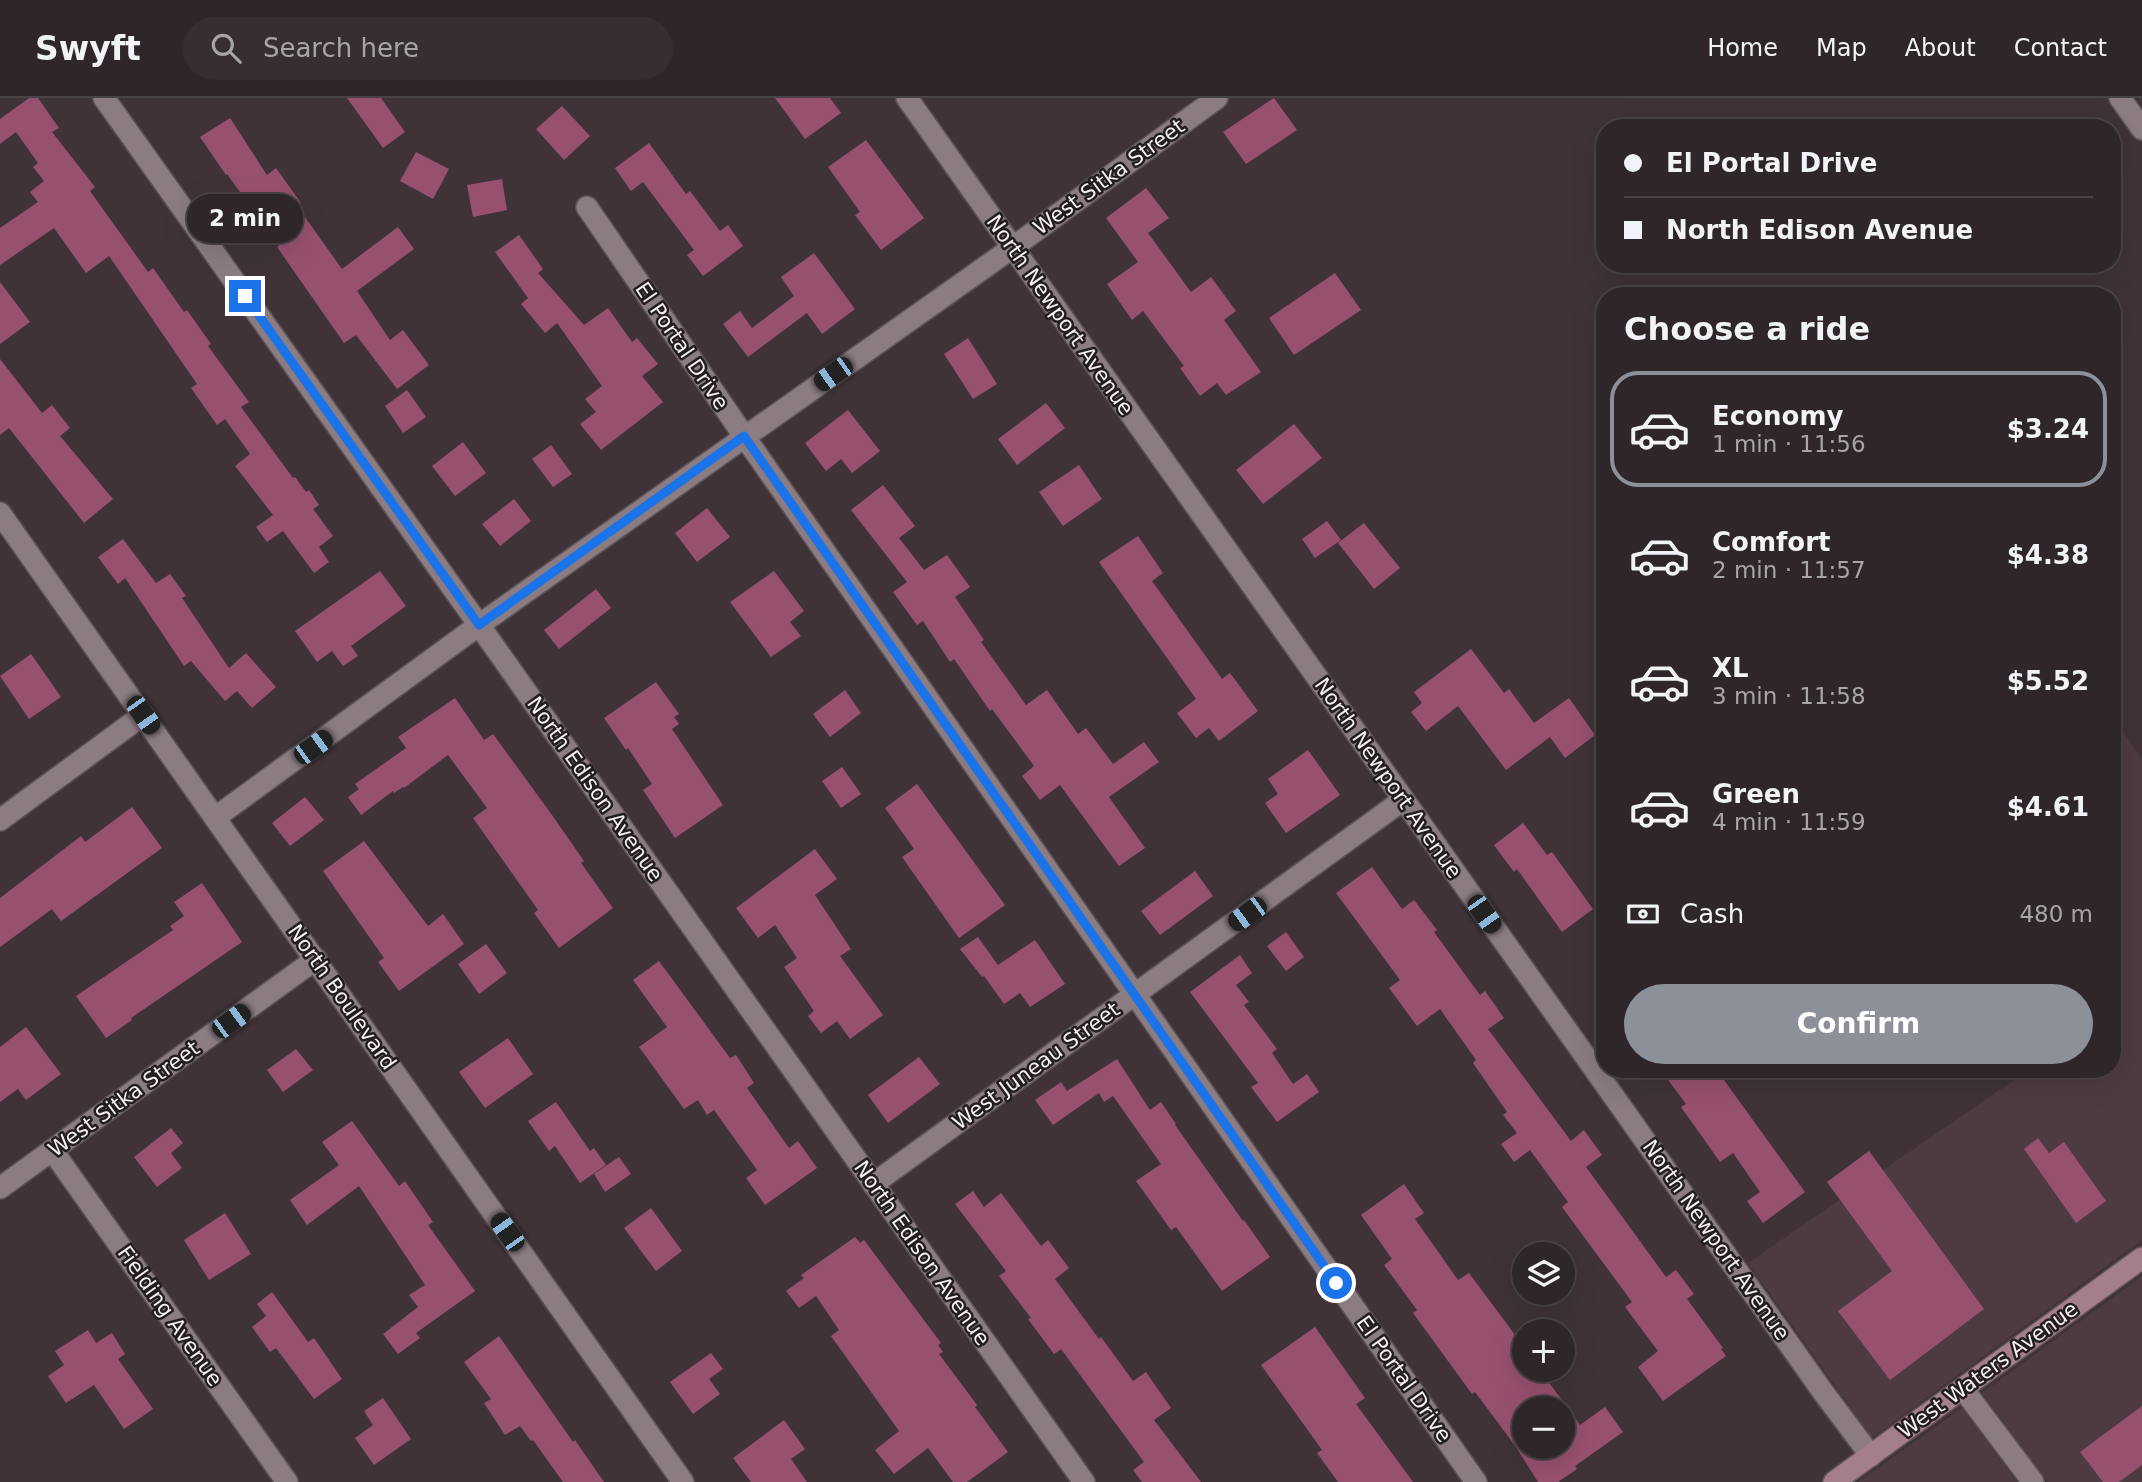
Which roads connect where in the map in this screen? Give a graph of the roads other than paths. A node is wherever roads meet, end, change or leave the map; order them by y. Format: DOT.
graph roads {
  1 [pos="104,98"];
  2 [pos="907,98"];
  3 [pos="1217,98"];
  4 [pos="2120,98"];
  5 [pos="2142,129"];
  6 [pos="587,207"];
  7 [pos="1012,248"];
  8 [pos="744,436"];
  9 [pos="0,513"];
  10 [pos="479,625"];
  11 [pos="143,715"];
  12 [pos="1404,800"];
  13 [pos="216,817"];
  14 [pos="0,820"];
  15 [pos="316,959"];
  16 [pos="1134,995"];
  17 [pos="1596,1071"];
  18 [pos="1601,1078"];
  19 [pos="52,1150"];
  20 [pos="873,1184"];
  21 [pos="0,1188"];
  22 [pos="2142,1258"];
  23 [pos="1963,1389"];
  24 [pos="1871,1456"];
  25 [pos="287,1482"];
  26 [pos="683,1482"];
  27 [pos="1084,1482"];
  28 [pos="1476,1482"];
  29 [pos="1834,1482"];
  30 [pos="2033,1482"];
  1 -- 10 [label="street, North Edison Avenue"];
  2 -- 7 [label="street, North Newport Avenue"];
  3 -- 7 [label="street, West Sitka Street"];
  4 -- 5 [label="street"];
  6 -- 8 [label="street, El Portal Drive"];
  7 -- 8 [label="street, West Sitka Street"];
  7 -- 12 [label="street, North Newport Avenue"];
  8 -- 10 [label="street, West Sitka Street"];
  8 -- 16 [label="street, El Portal Drive"];
  9 -- 11 [label="street, North Boulevard"];
  10 -- 13 [label="street, West Sitka Street"];
  10 -- 20 [label="street, North Edison Avenue"];
  11 -- 13 [label="street, North Boulevard"];
  11 -- 14 [label="street"];
  12 -- 16 [label="street, West Juneau Street"];
  12 -- 17 [label="street, North Newport Avenue"];
  13 -- 15 [label="street, North Boulevard"];
  15 -- 19 [label="street, West Sitka Street"];
  15 -- 26 [label="street, North Boulevard"];
  16 -- 20 [label="street, West Juneau Street"];
  16 -- 28 [label="street, El Portal Drive"];
  18 -- 24 [label="street, North Newport Avenue"];
  19 -- 21 [label="street, West Sitka Street"];
  19 -- 25 [label="street, Fielding Avenue"];
  20 -- 27 [label="street, North Edison Avenue"];
  22 -- 23 [label="main road, West Waters Avenue"];
  23 -- 24 [label="main road, West Waters Avenue"];
  23 -- 30 [label="street"];
  24 -- 29 [label="main road, West Waters Avenue"];
}
